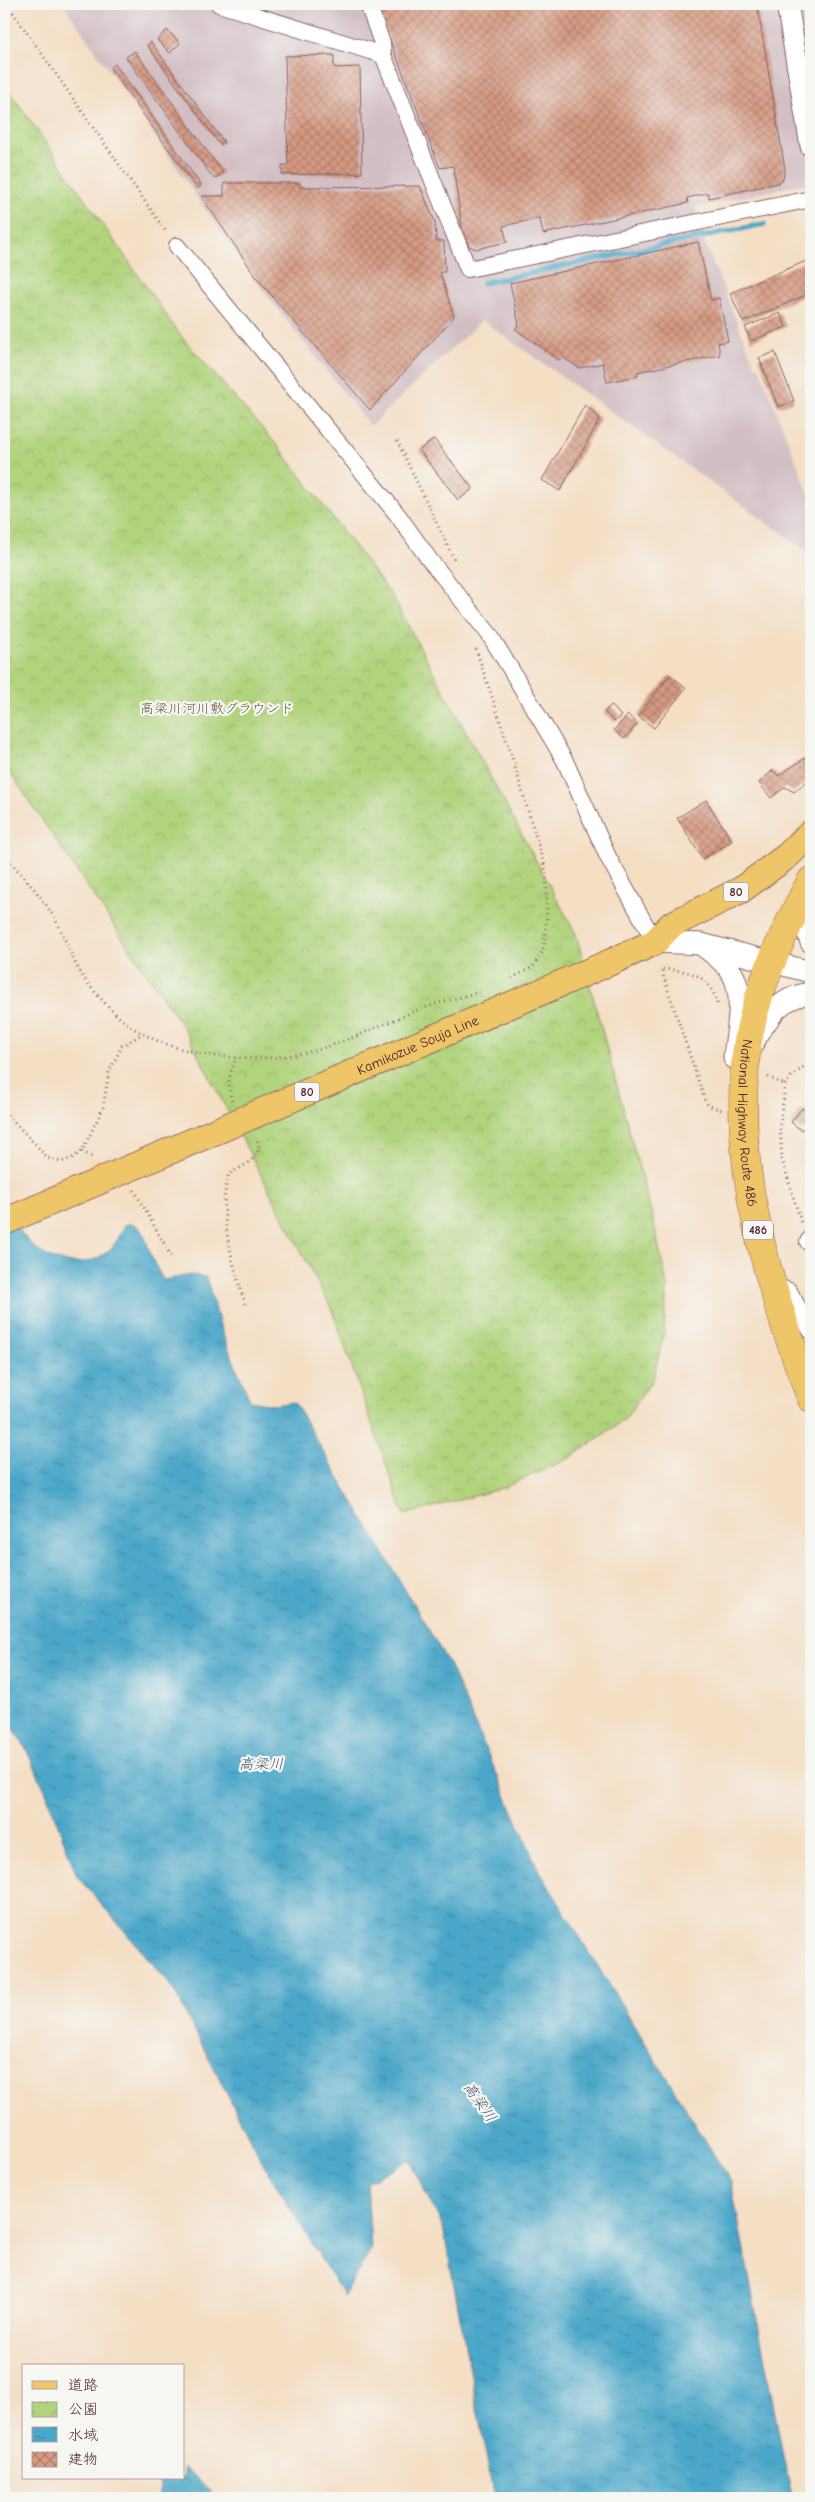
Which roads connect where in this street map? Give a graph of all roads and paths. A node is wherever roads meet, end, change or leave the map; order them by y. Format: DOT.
graph roads {
  1 [pos="7,4"];
  2 [pos="219,4"];
  3 [pos="368,4"];
  4 [pos="788,4"];
  5 [pos="383,55"];
  6 [pos="811,146"];
  7 [pos="811,199"];
  8 [pos="177,246"];
  9 [pos="397,441"];
  10 [pos="454,560"];
  11 [pos="470,610"];
  12 [pos="811,833"];
  13 [pos="4,855"];
  14 [pos="811,881"];
  15 [pos="811,900"];
  16 [pos="656,942"];
  17 [pos="811,942"];
  18 [pos="700,944"];
  19 [pos="772,962"];
  20 [pos="811,972"];
  21 [pos="507,980"];
  22 [pos="490,988"];
  23 [pos="811,993"];
  24 [pos="718,1008"];
  25 [pos="143,1034"];
  26 [pos="746,1054"];
  27 [pos="236,1059"];
  28 [pos="811,1061"];
  29 [pos="767,1077"];
  30 [pos="785,1085"];
  31 [pos="233,1104"];
  32 [pos="744,1106"];
  33 [pos="4,1111"];
  34 [pos="253,1132"];
  35 [pos="82,1151"];
  36 [pos="99,1162"];
  37 [pos="132,1187"];
  38 [pos="4,1222"];
  39 [pos="810,1239"];
  40 [pos="172,1256"];
  41 [pos="773,1285"];
  42 [pos="245,1304"];
  43 [pos="811,1331"];
  44 [pos="811,1398"];
  1 -- 8 [label="path"];
  2 -- 5 [label="street"];
  3 -- 5 [label="street"];
  4 -- 6 [label="street"];
  5 -- 7 [label="street"];
  8 -- 11 [label="street"];
  9 -- 10 [label="path"];
  11 -- 16 [label="street"];
  11 -- 21 [label="path"];
  12 -- 16 [label="main road, Kamikozue Souja Line / 80"];
  13 -- 25 [label="path"];
  14 -- 19 [label="highway, National Highway Route 486 / 486"];
  15 -- 17 [label="street"];
  16 -- 18 [label="street"];
  16 -- 38 [label="main road, Kamikozue Souja Line / 80, bridge"];
  18 -- 19 [label="street"];
  18 -- 32 [label="street"];
  19 -- 20 [label="street"];
  19 -- 26 [label="highway, National Highway Route 486 / 486"];
  22 -- 27 [label="path"];
  23 -- 26 [label="street"];
  24 -- 32 [label="path"];
  25 -- 27 [label="path"];
  25 -- 35 [label="path"];
  26 -- 32 [label="highway, National Highway Route 486 / 486"];
  27 -- 31 [label="path"];
  28 -- 30 [label="path"];
  29 -- 30 [label="path"];
  30 -- 39 [label="path"];
  32 -- 41 [label="highway, National Highway Route 486 / 486"];
  33 -- 35 [label="path"];
  34 -- 42 [label="path"];
  35 -- 36 [label="path"];
  37 -- 40 [label="path"];
  41 -- 43 [label="street"];
  41 -- 44 [label="highway, National Highway Route 486 / 486"];
}
